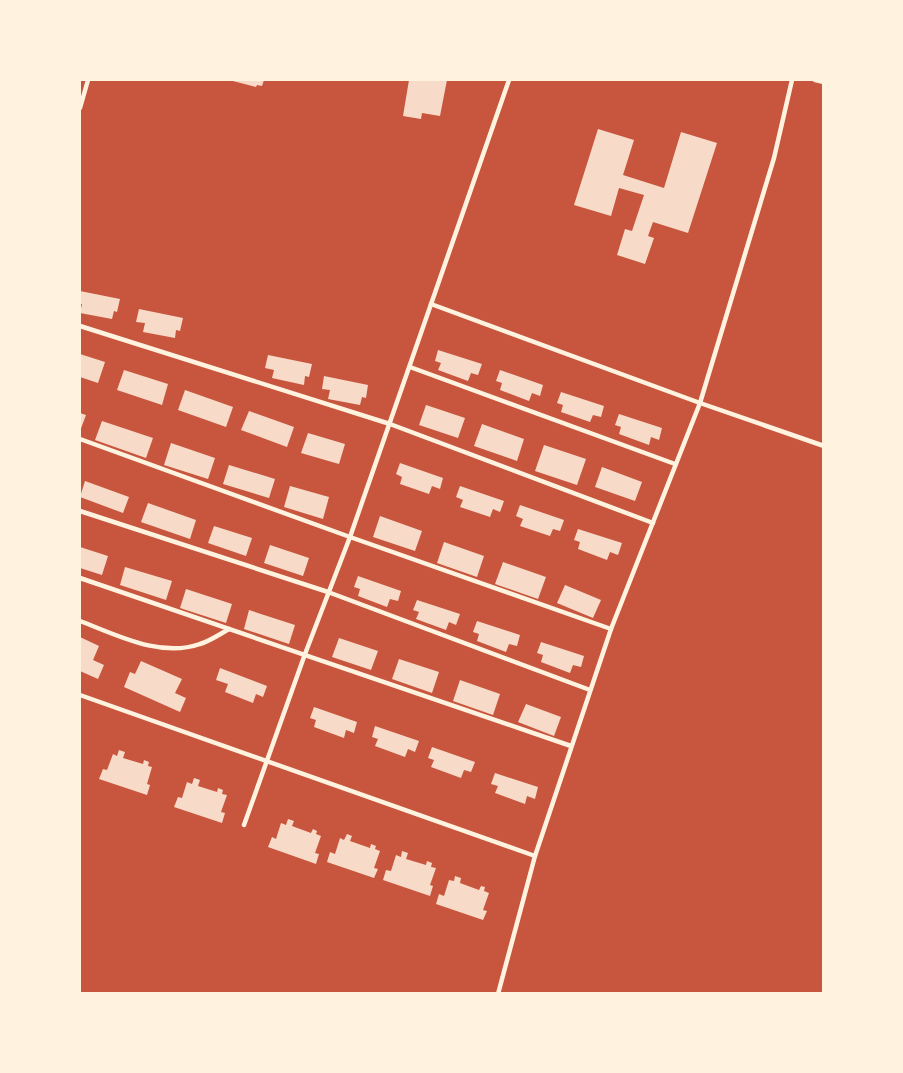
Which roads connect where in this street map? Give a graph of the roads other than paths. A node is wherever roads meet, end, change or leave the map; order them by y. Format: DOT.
graph roads {
  1 [pos="88,80"];
  2 [pos="509,80"];
  3 [pos="792,80"];
  4 [pos="815,80"];
  5 [pos="824,82"];
  6 [pos="80,108"];
  7 [pos="431,304"];
  8 [pos="80,327"];
  9 [pos="410,367"];
  10 [pos="700,403"];
  11 [pos="390,424"];
  12 [pos="80,439"];
  13 [pos="824,446"];
  14 [pos="675,464"];
  15 [pos="80,511"];
  16 [pos="653,523"];
  17 [pos="350,537"];
  18 [pos="80,578"];
  19 [pos="328,592"];
  20 [pos="80,621"];
  21 [pos="611,628"];
  22 [pos="229,629"];
  23 [pos="305,654"];
  24 [pos="590,690"];
  25 [pos="80,694"];
  26 [pos="571,746"];
  27 [pos="267,760"];
  28 [pos="244,825"];
  29 [pos="535,856"];
  30 [pos="498,993"];
  1 -- 6 [label="lane"];
  2 -- 7 [label="lane"];
  3 -- 10 [label="lane"];
  4 -- 5 [label="lane"];
  7 -- 9 [label="lane"];
  7 -- 10 [label="lane"];
  8 -- 11 [label="lane"];
  9 -- 11 [label="lane"];
  9 -- 14 [label="lane"];
  10 -- 13 [label="lane"];
  10 -- 14 [label="lane"];
  11 -- 16 [label="lane"];
  11 -- 17 [label="lane"];
  12 -- 17 [label="lane"];
  14 -- 16 [label="lane"];
  15 -- 19 [label="lane"];
  16 -- 21 [label="lane"];
  17 -- 19 [label="lane"];
  17 -- 21 [label="lane"];
  18 -- 22 [label="lane"];
  19 -- 23 [label="lane"];
  19 -- 24 [label="lane"];
  20 -- 22 [label="lane"];
  21 -- 24 [label="lane"];
  22 -- 23 [label="lane"];
  23 -- 26 [label="lane"];
  23 -- 27 [label="lane"];
  24 -- 26 [label="lane"];
  25 -- 27 [label="lane"];
  26 -- 29 [label="lane"];
  27 -- 28 [label="lane"];
  27 -- 29 [label="lane"];
  29 -- 30 [label="lane"];
}
